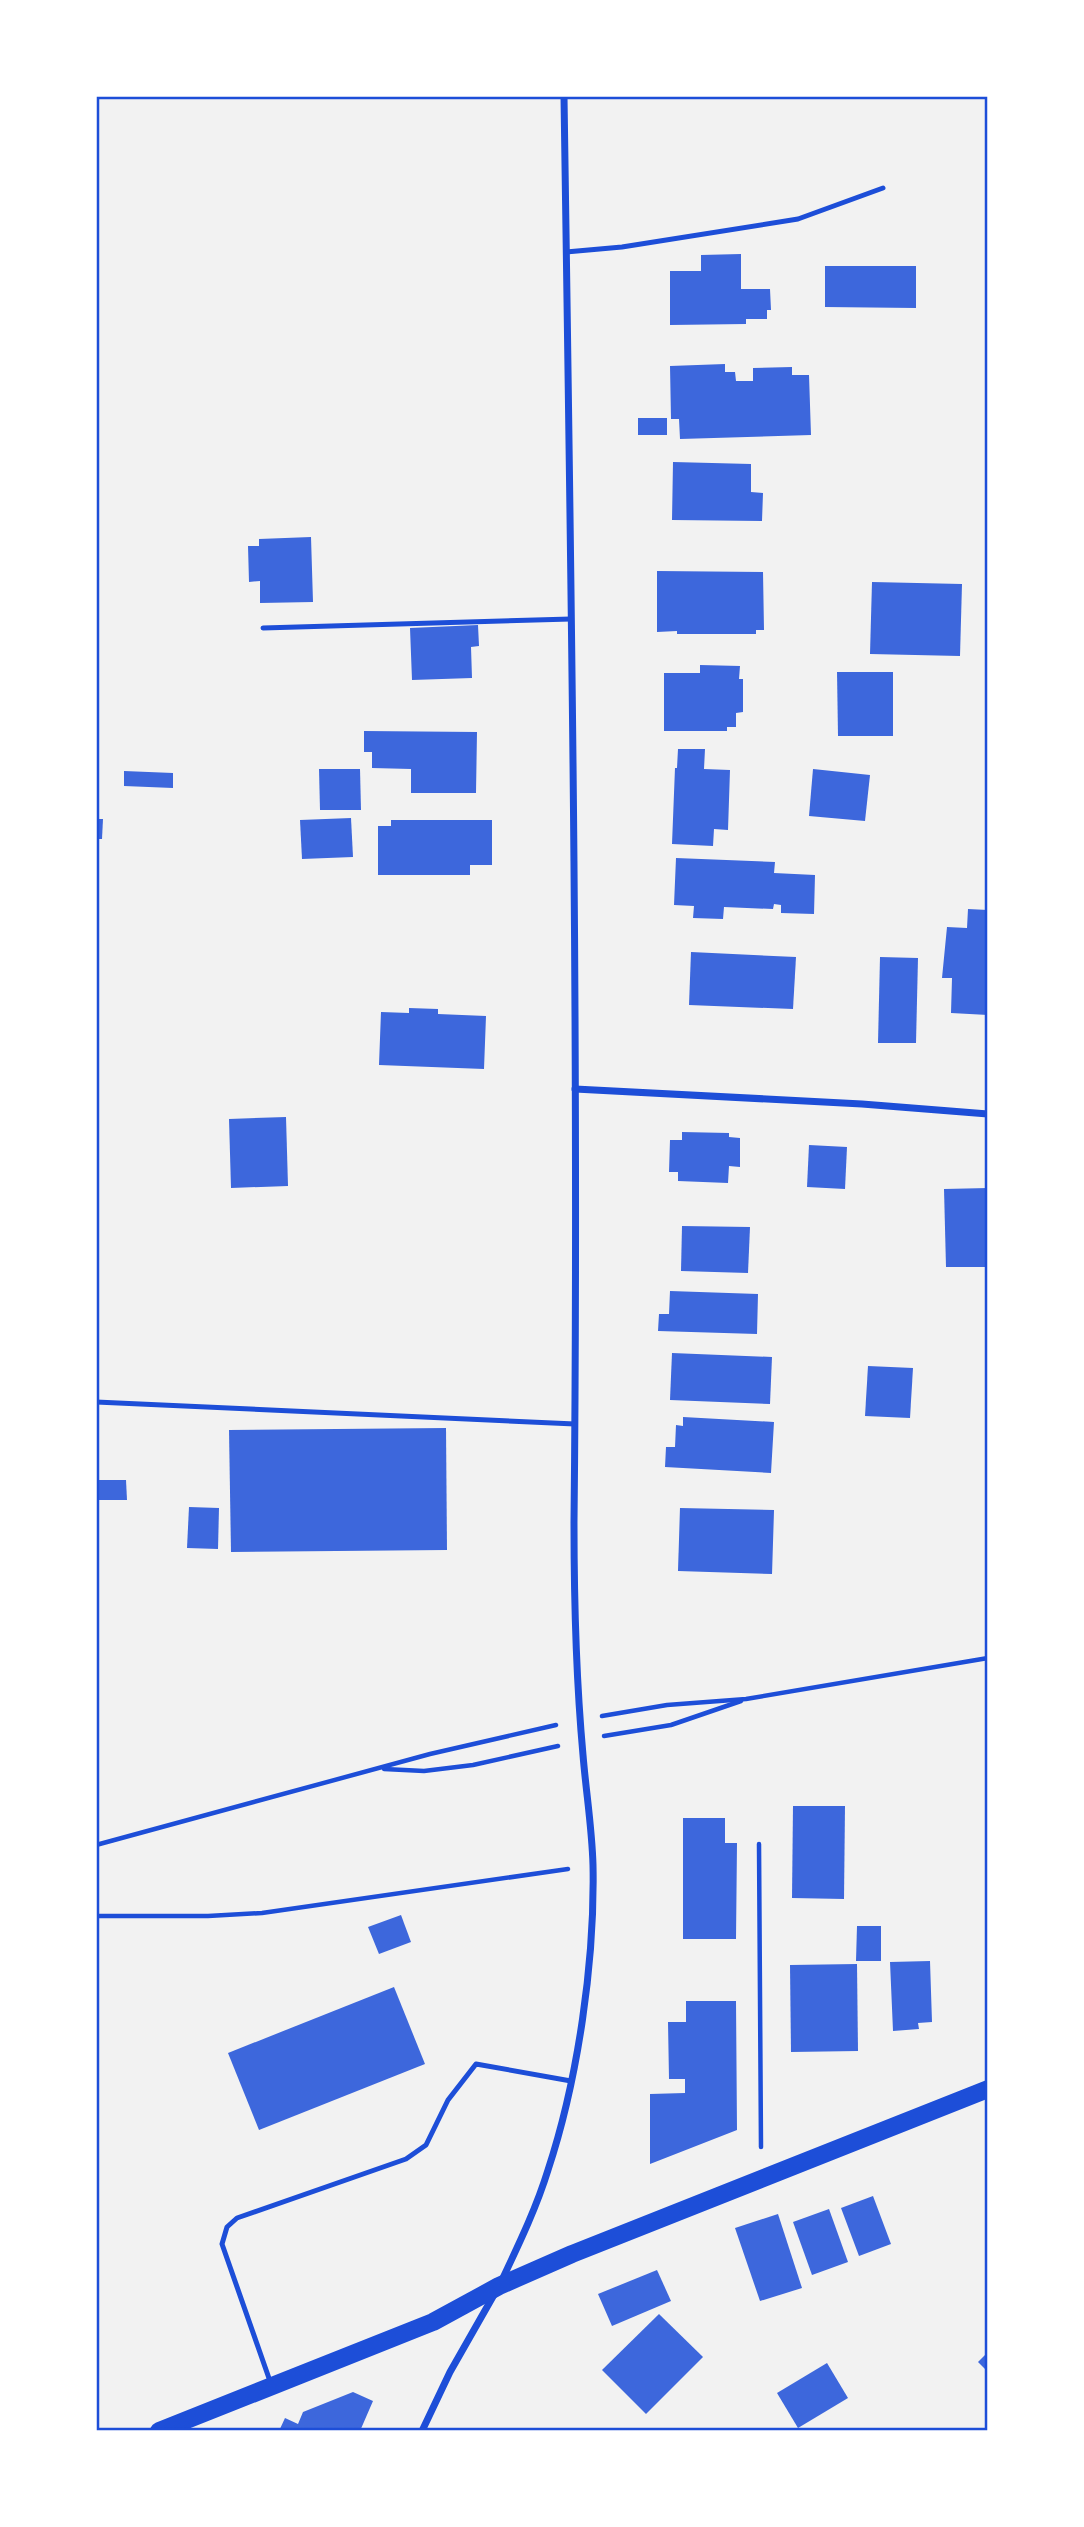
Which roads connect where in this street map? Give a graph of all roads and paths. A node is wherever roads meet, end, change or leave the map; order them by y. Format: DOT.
graph roads {
  1 [pos="564,96"];
  2 [pos="884,188"];
  3 [pos="566,252"];
  4 [pos="571,619"];
  5 [pos="263,628"];
  6 [pos="575,1088"];
  7 [pos="988,1114"];
  8 [pos="96,1402"];
  9 [pos="575,1424"];
  10 [pos="988,1658"];
  11 [pos="746,1699"];
  12 [pos="630,1710"];
  13 [pos="634,1730"];
  14 [pos="522,1731"];
  15 [pos="526,1752"];
  16 [pos="379,1769"];
  17 [pos="759,1844"];
  18 [pos="96,1845"];
  19 [pos="593,1865"];
  20 [pos="96,1916"];
  21 [pos="571,2081"];
  22 [pos="988,2089"];
  23 [pos="761,2179"];
  24 [pos="499,2286"];
  25 [pos="272,2387"];
  26 [pos="159,2431"];
  27 [pos="422,2431"];
  1 -- 3 [label="street"];
  2 -- 3 [label="lane"];
  3 -- 4 [label="street"];
  4 -- 5 [label="lane"];
  4 -- 6 [label="street"];
  6 -- 7 [label="street"];
  6 -- 9 [label="street"];
  8 -- 9 [label="lane"];
  9 -- 19 [label="street"];
  10 -- 11 [label="path"];
  11 -- 12 [label="path"];
  11 -- 13 [label="path"];
  14 -- 16 [label="path"];
  15 -- 16 [label="path"];
  16 -- 18 [label="path"];
  17 -- 23 [label="path"];
  19 -- 20 [label="path"];
  19 -- 21 [label="street"];
  21 -- 24 [label="street"];
  21 -- 25 [label="lane"];
  22 -- 23 [label="main road"];
  23 -- 24 [label="main road"];
  24 -- 25 [label="main road"];
  24 -- 27 [label="street"];
  25 -- 26 [label="main road"];
}
